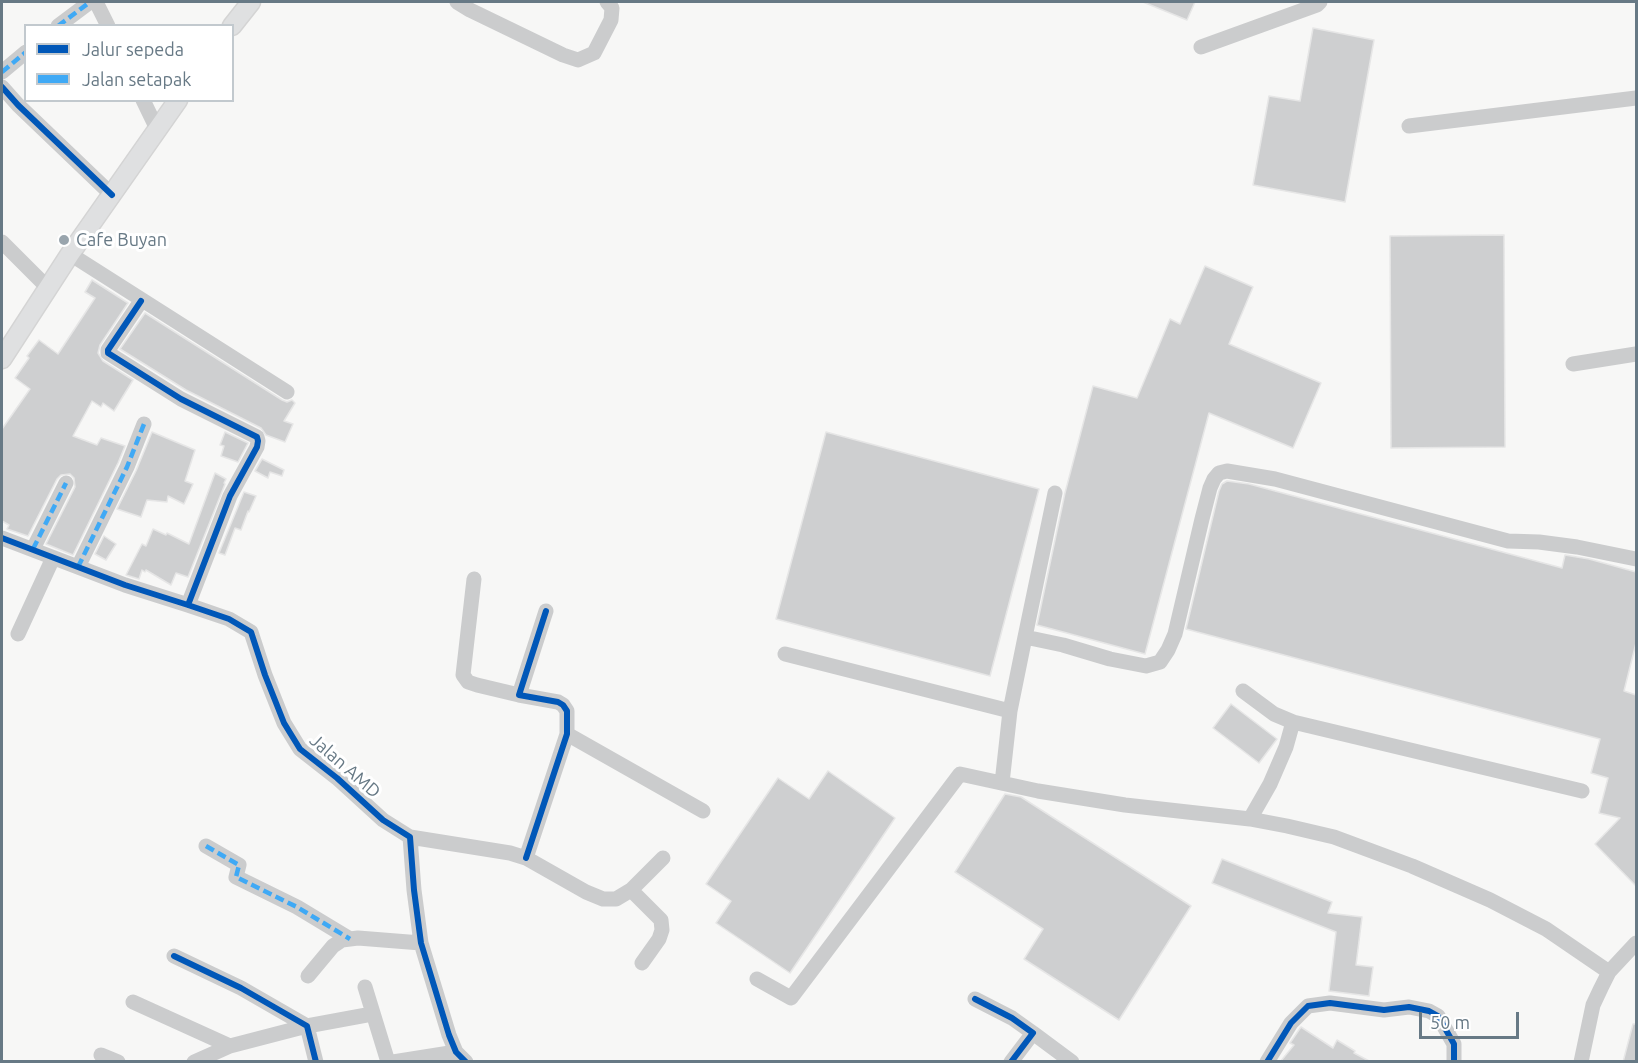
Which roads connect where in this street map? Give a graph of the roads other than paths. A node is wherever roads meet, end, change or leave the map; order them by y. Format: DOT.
graph roads {
  1 [pos="90,2"];
  2 [pos="96,2"];
  3 [pos="251,2"];
  4 [pos="458,2"];
  5 [pos="607,2"];
  6 [pos="1320,2"];
  7 [pos="61,24"];
  8 [pos="107,24"];
  9 [pos="234,24"];
  10 [pos="1201,47"];
  11 [pos="24,54"];
  12 [pos="2,72"];
  13 [pos="2,87"];
  14 [pos="1636,98"];
  15 [pos="144,102"];
  16 [pos="177,102"];
  17 [pos="1410,126"];
  18 [pos="157,129"];
  19 [pos="112,195"];
  20 [pos="2,242"];
  21 [pos="70,254"];
  22 [pos="48,288"];
  23 [pos="141,301"];
  24 [pos="1636,354"];
  25 [pos="2,359"];
  26 [pos="1572,364"];
  27 [pos="287,392"];
  28 [pos="144,424"];
  29 [pos="66,483"];
  30 [pos="1055,493"];
  31 [pos="2,538"];
  32 [pos="33,549"];
  33 [pos="53,558"];
  34 [pos="1636,559"];
  35 [pos="78,567"];
  36 [pos="474,579"];
  37 [pos="188,604"];
  38 [pos="546,612"];
  39 [pos="18,634"];
  40 [pos="1026,637"];
  41 [pos="784,654"];
  42 [pos="1243,691"];
  43 [pos="519,695"];
  44 [pos="1010,711"];
  45 [pos="1293,722"];
  46 [pos="567,734"];
  47 [pos="1002,783"];
  48 [pos="1582,791"];
  49 [pos="703,811"];
  50 [pos="1250,819"];
  51 [pos="410,837"];
  52 [pos="206,846"];
  53 [pos="526,858"];
  54 [pos="663,858"];
  55 [pos="631,890"];
  56 [pos="350,939"];
  57 [pos="421,943"];
  58 [pos="1636,943"];
  59 [pos="174,956"];
  60 [pos="642,963"];
  61 [pos="1609,972"];
  62 [pos="308,976"];
  63 [pos="757,979"];
  64 [pos="365,987"];
  65 [pos="975,999"];
  66 [pos="133,1002"];
  67 [pos="372,1014"];
  68 [pos="307,1026"];
  69 [pos="1033,1033"];
  70 [pos="230,1046"];
  71 [pos="101,1055"];
  72 [pos="461,1057"];
  73 [pos="118,1062"];
  74 [pos="194,1062"];
  75 [pos="316,1062"];
  76 [pos="388,1062"];
  77 [pos="393,1062"];
  78 [pos="1011,1062"];
  79 [pos="1072,1062"];
  80 [pos="1267,1062"];
  81 [pos="1454,1062"];
  82 [pos="1581,1062"];
  1 -- 7 [label="street"];
  2 -- 8 [label="street"];
  3 -- 9 [label="main road"];
  4 -- 5 [label="street"];
  6 -- 10 [label="street"];
  11 -- 12 [label="street"];
  13 -- 19 [label="street"];
  14 -- 17 [label="street"];
  15 -- 18 [label="street"];
  16 -- 18 [label="main road"];
  18 -- 19 [label="main road"];
  19 -- 21 [label="main road"];
  20 -- 22 [label="street"];
  21 -- 22 [label="main road"];
  21 -- 23 [label="street"];
  22 -- 25 [label="main road"];
  23 -- 27 [label="street"];
  23 -- 37 [label="street"];
  24 -- 26 [label="street"];
  28 -- 35 [label="street"];
  29 -- 32 [label="street"];
  30 -- 40 [label="street"];
  31 -- 32 [label="street, Jalan AMD"];
  32 -- 33 [label="street, Jalan AMD"];
  33 -- 35 [label="street, Jalan AMD"];
  33 -- 39 [label="street"];
  34 -- 40 [label="street"];
  35 -- 37 [label="street, Jalan AMD"];
  36 -- 43 [label="street"];
  37 -- 51 [label="street, Jalan AMD"];
  38 -- 43 [label="street"];
  40 -- 44 [label="street"];
  41 -- 44 [label="street"];
  42 -- 45 [label="street"];
  43 -- 46 [label="street"];
  44 -- 47 [label="street"];
  45 -- 48 [label="street"];
  45 -- 50 [label="street"];
  46 -- 49 [label="street"];
  46 -- 53 [label="street"];
  47 -- 50 [label="street"];
  47 -- 63 [label="street"];
  50 -- 61 [label="street"];
  51 -- 53 [label="street"];
  51 -- 57 [label="street"];
  52 -- 56 [label="street"];
  53 -- 55 [label="street"];
  54 -- 55 [label="street"];
  55 -- 60 [label="street"];
  56 -- 57 [label="street"];
  56 -- 62 [label="street"];
  57 -- 72 [label="street"];
  58 -- 61 [label="street"];
  59 -- 68 [label="street"];
  61 -- 82 [label="street"];
  64 -- 67 [label="street"];
  65 -- 69 [label="street"];
  66 -- 70 [label="street"];
  67 -- 68 [label="street"];
  67 -- 76 [label="street"];
  68 -- 70 [label="street"];
  68 -- 75 [label="street"];
  69 -- 78 [label="street"];
  69 -- 79 [label="street"];
  70 -- 74 [label="street"];
  71 -- 73 [label="street"];
  72 -- 77 [label="street"];
  80 -- 81 [label="street"];
}
